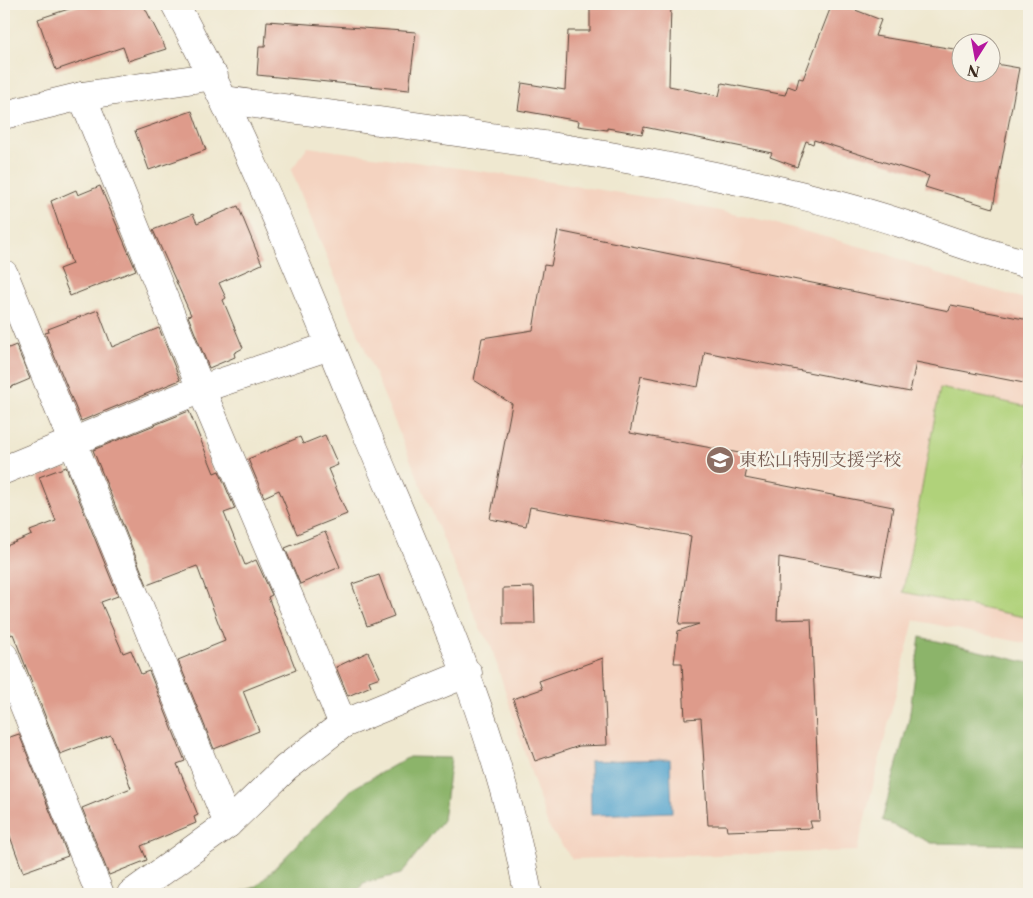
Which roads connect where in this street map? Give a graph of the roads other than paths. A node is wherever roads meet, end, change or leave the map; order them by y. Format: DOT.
graph roads {
  1 [pos="175,4"];
  2 [pos="220,88"];
  3 [pos="82,96"];
  4 [pos="4,115"];
  5 [pos="1029,264"];
  6 [pos="4,274"];
  7 [pos="330,346"];
  8 [pos="201,390"];
  9 [pos="71,443"];
  10 [pos="4,470"];
  11 [pos="4,656"];
  12 [pos="468,674"];
  13 [pos="344,724"];
  14 [pos="228,824"];
  15 [pos="100,894"];
  16 [pos="131,894"];
  17 [pos="528,894"];
  1 -- 2 [label="street"];
  2 -- 3 [label="street"];
  2 -- 5 [label="street"];
  2 -- 7 [label="street"];
  3 -- 4 [label="street"];
  3 -- 8 [label="street"];
  6 -- 9 [label="street"];
  7 -- 8 [label="street"];
  7 -- 12 [label="street"];
  8 -- 9 [label="street"];
  8 -- 13 [label="street"];
  9 -- 10 [label="street"];
  9 -- 14 [label="street"];
  11 -- 15 [label="street"];
  12 -- 13 [label="street"];
  12 -- 17 [label="street"];
  13 -- 14 [label="street"];
  14 -- 16 [label="street"];
}
